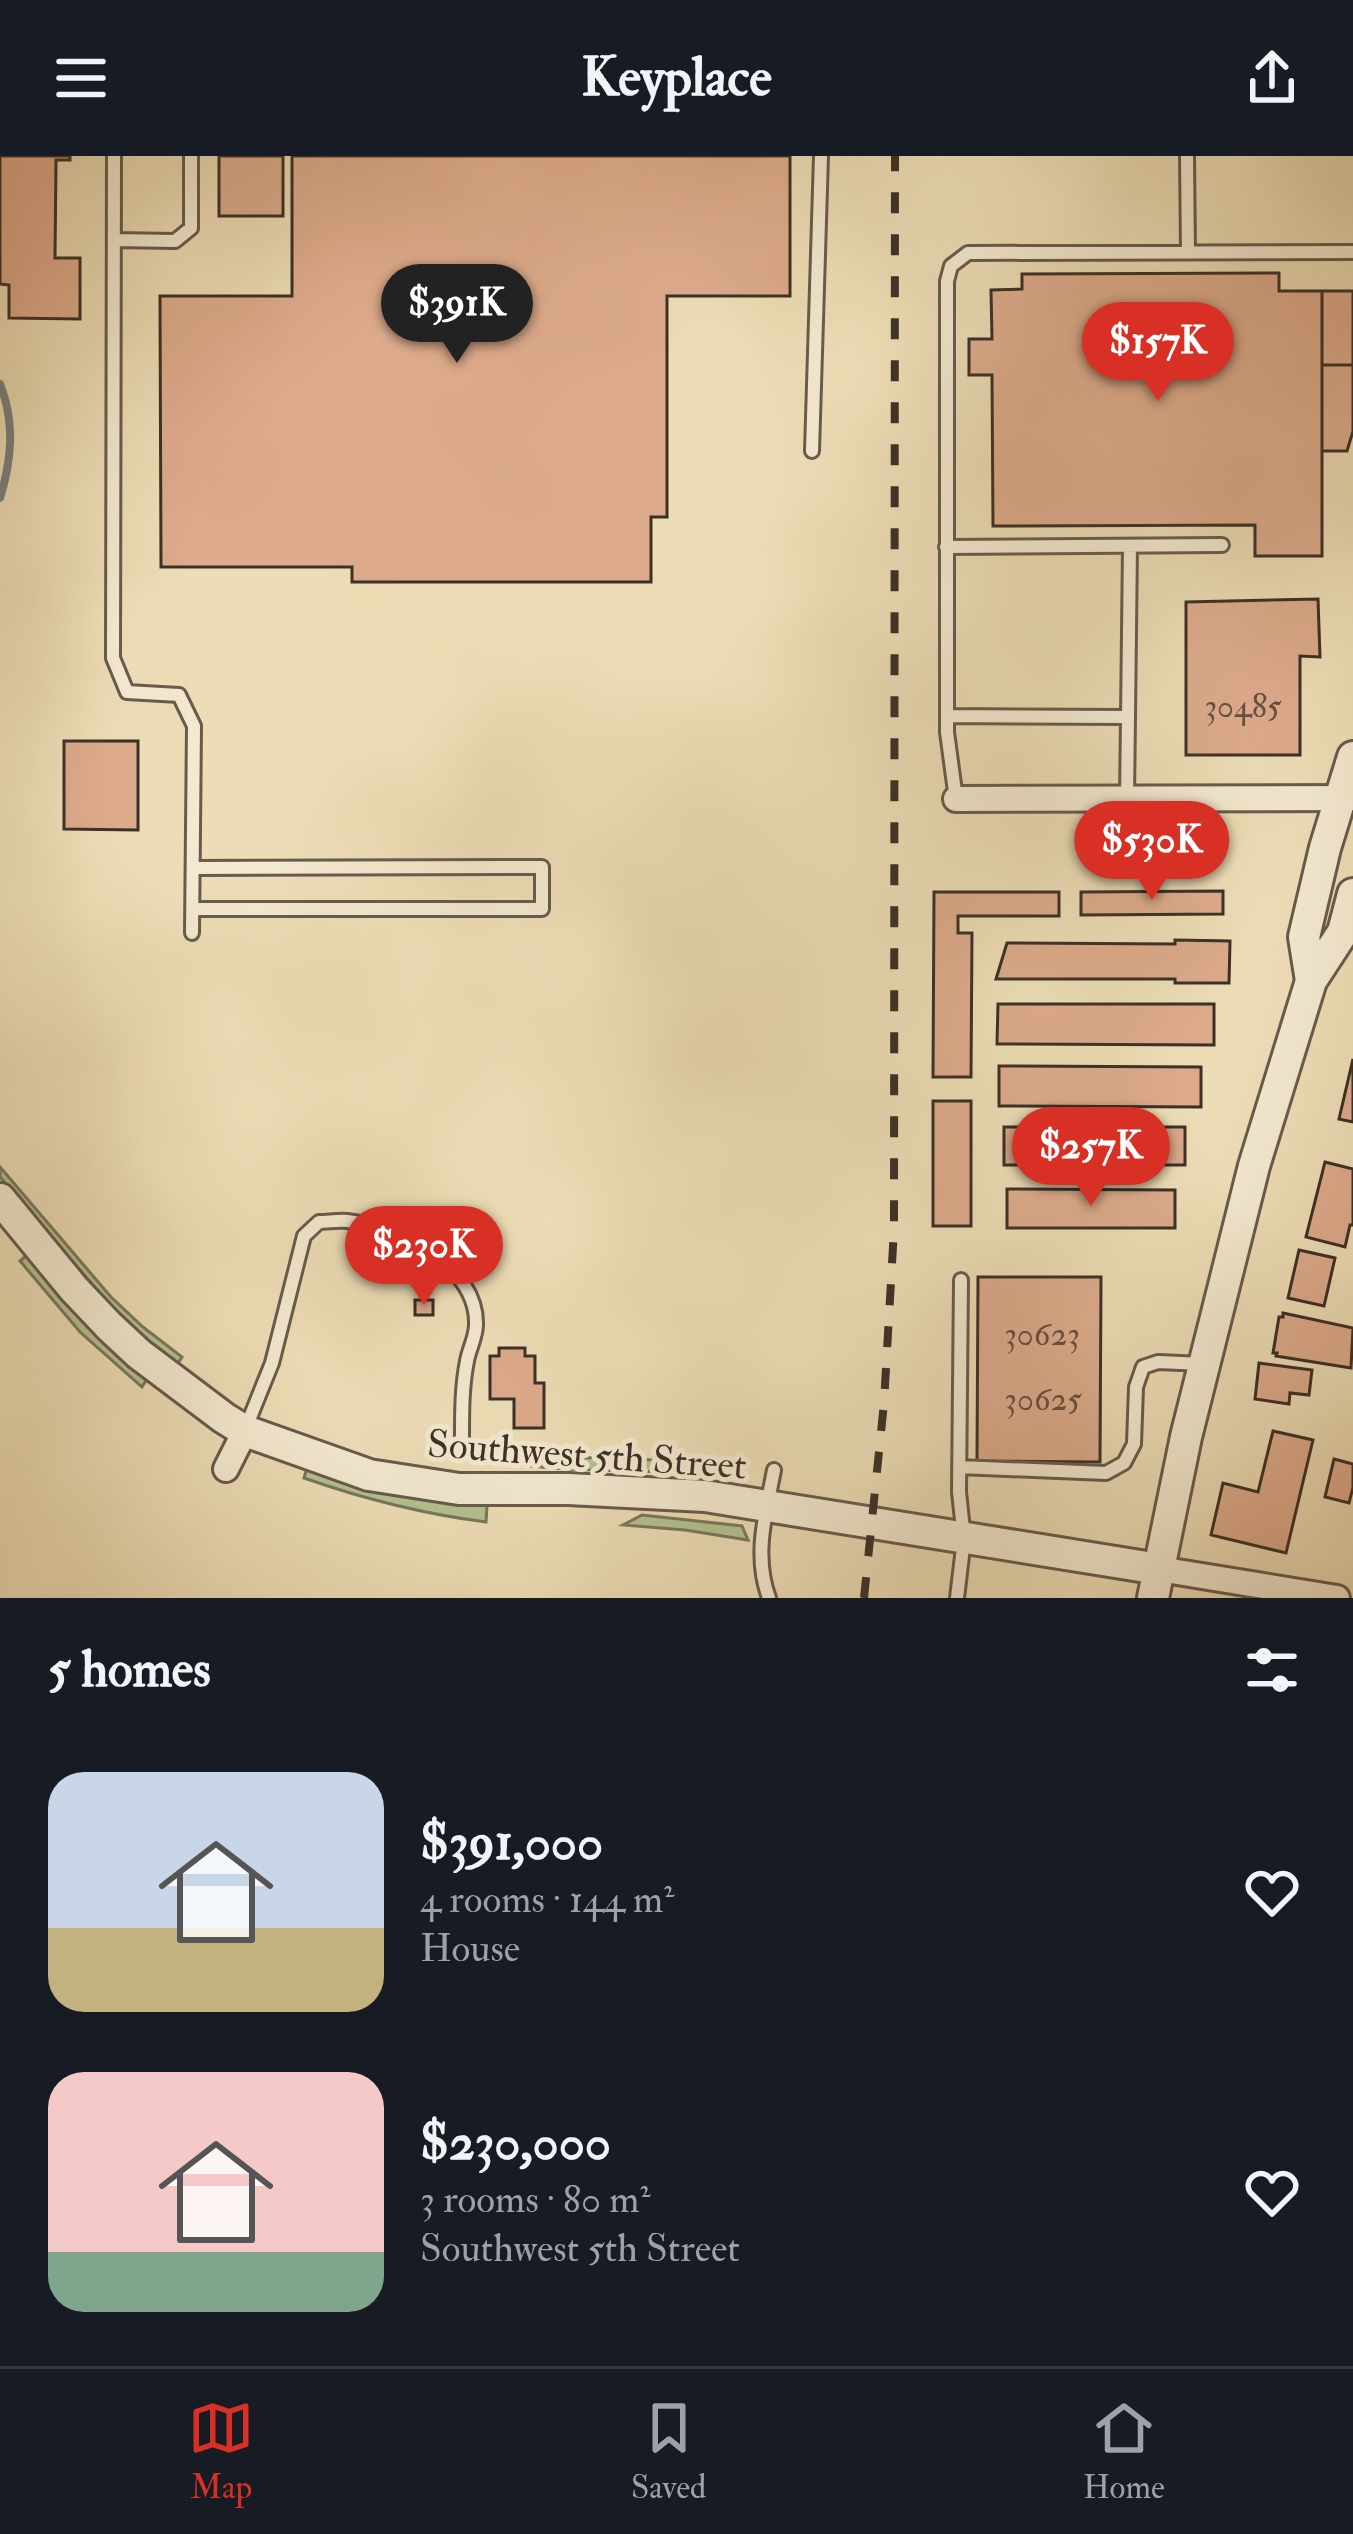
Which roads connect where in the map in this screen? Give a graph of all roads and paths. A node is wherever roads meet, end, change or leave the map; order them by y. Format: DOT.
graph roads {
  1 [pos="114,156"];
  2 [pos="191,156"];
  3 [pos="821,156"];
  4 [pos="1187,156"];
  5 [pos="114,240"];
  6 [pos="1188,252"];
  7 [pos="1353,252"];
  8 [pos="812,452"];
  9 [pos="1222,545"];
  10 [pos="1130,546"];
  11 [pos="946,547"];
  12 [pos="946,716"];
  13 [pos="1128,717"];
  14 [pos="1353,757"];
  15 [pos="1347,798"];
  16 [pos="956,800"];
  17 [pos="1127,800"];
  18 [pos="193,868"];
  19 [pos="1353,894"];
  20 [pos="193,909"];
  21 [pos="192,933"];
  22 [pos="1311,981"];
  23 [pos="0,1198"];
  24 [pos="961,1280"];
  25 [pos="1204,1364"];
  26 [pos="245,1431"];
  27 [pos="462,1436"];
  28 [pos="959,1467"];
  29 [pos="226,1469"];
  30 [pos="774,1470"];
  31 [pos="767,1506"];
  32 [pos="964,1539"];
  33 [pos="1156,1584"];
  34 [pos="769,1598"];
  35 [pos="957,1598"];
  36 [pos="1337,1598"];
  1 -- 5 [label="lane"];
  2 -- 5 [label="lane"];
  3 -- 8 [label="lane"];
  4 -- 6 [label="lane"];
  5 -- 18 [label="lane"];
  6 -- 7 [label="lane"];
  6 -- 11 [label="lane"];
  9 -- 10 [label="lane"];
  10 -- 11 [label="lane"];
  10 -- 13 [label="lane"];
  11 -- 12 [label="lane"];
  12 -- 13 [label="lane"];
  12 -- 16 [label="lane"];
  13 -- 17 [label="lane"];
  14 -- 15 [label="street"];
  15 -- 17 [label="street"];
  15 -- 22 [label="street"];
  16 -- 17 [label="street"];
  18 -- 20 [label="lane"];
  18 -- 20 [label="lane"];
  19 -- 22 [label="street"];
  20 -- 21 [label="lane"];
  22 -- 25 [label="street"];
  23 -- 26 [label="street, Southwest 5th Street"];
  24 -- 28 [label="lane"];
  25 -- 28 [label="lane"];
  25 -- 33 [label="street"];
  26 -- 27 [label="lane"];
  26 -- 29 [label="street"];
  26 -- 31 [label="street, Southwest 5th Street"];
  28 -- 32 [label="lane"];
  30 -- 31 [label="lane"];
  31 -- 32 [label="street, Southwest 5th Street"];
  31 -- 34 [label="lane"];
  32 -- 33 [label="street, Southwest 5th Street"];
  32 -- 35 [label="lane"];
  33 -- 36 [label="street, Southwest 5th Street"];
}
